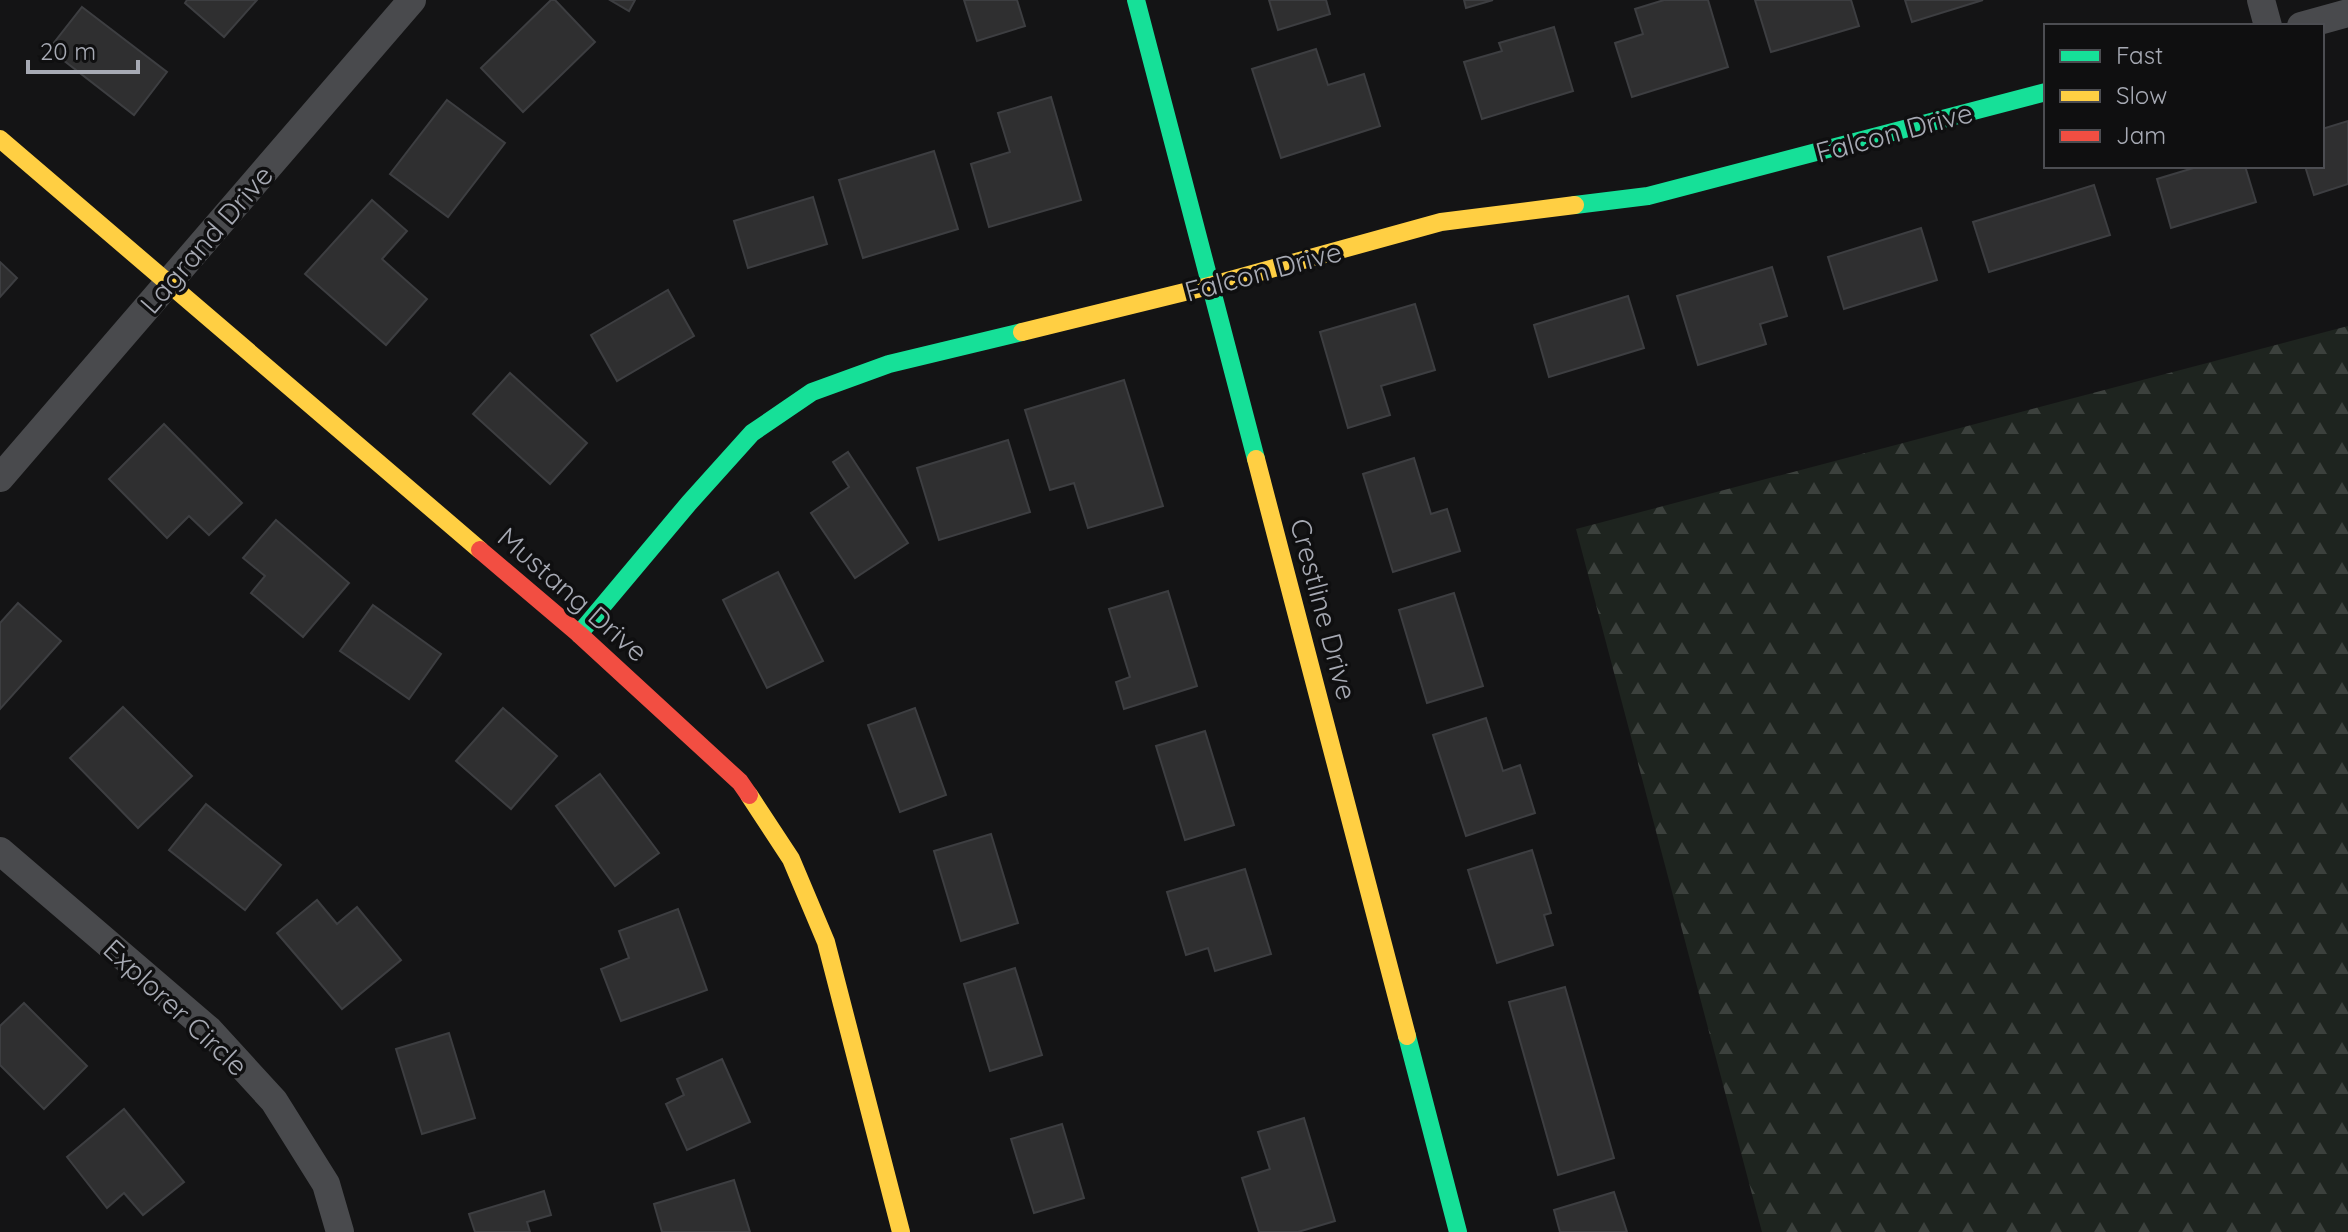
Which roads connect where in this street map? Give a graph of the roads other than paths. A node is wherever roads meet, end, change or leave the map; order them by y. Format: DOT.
graph roads {
  1 [pos="412,0"];
  2 [pos="1136,0"];
  3 [pos="2261,0"];
  4 [pos="2348,13"];
  5 [pos="2267,24"];
  6 [pos="2308,24"];
  7 [pos="2044,93"];
  8 [pos="0,139"];
  9 [pos="168,284"];
  10 [pos="1209,286"];
  11 [pos="0,478"];
  12 [pos="579,634"];
  13 [pos="0,851"];
  14 [pos="340,1232"];
  15 [pos="901,1232"];
  16 [pos="1458,1232"];
  1 -- 9 [label="street, Lagrand Drive"];
  2 -- 10 [label="street, Crestline Drive"];
  3 -- 5 [label="street"];
  4 -- 6 [label="street"];
  7 -- 10 [label="street, Falcon Drive"];
  8 -- 9 [label="street, Mustang Drive"];
  9 -- 11 [label="street, Lagrand Drive"];
  9 -- 12 [label="street, Mustang Drive"];
  10 -- 12 [label="street, Falcon Drive"];
  10 -- 16 [label="street, Crestline Drive"];
  12 -- 15 [label="street, Mustang Drive"];
  13 -- 14 [label="street, Explorer Circle"];
}
